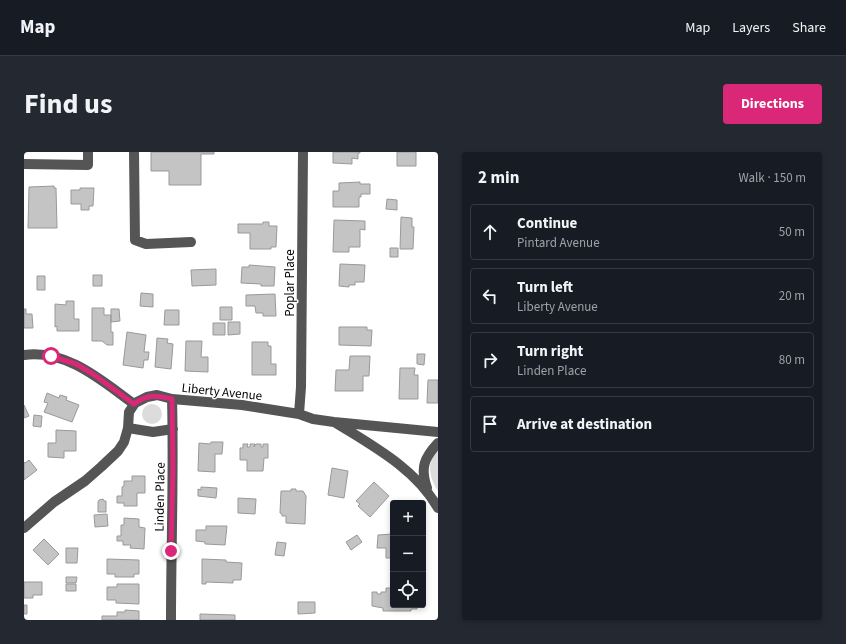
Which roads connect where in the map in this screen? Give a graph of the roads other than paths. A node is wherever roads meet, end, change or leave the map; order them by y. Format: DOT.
graph roads {
  1 [pos="88,152"];
  2 [pos="134,152"];
  3 [pos="303,152"];
  4 [pos="24,164"];
  5 [pos="191,242"];
  6 [pos="24,355"];
  7 [pos="172,399"];
  8 [pos="134,404"];
  9 [pos="299,414"];
  10 [pos="334,422"];
  11 [pos="128,428"];
  12 [pos="173,429"];
  13 [pos="438,432"];
  14 [pos="438,443"];
  15 [pos="428,491"];
  16 [pos="437,504"];
  17 [pos="24,528"];
  18 [pos="171,620"];
  1 -- 4 [label="street"];
  2 -- 5 [label="street"];
  3 -- 9 [label="street, Poplar Place"];
  6 -- 8 [label="street"];
  7 -- 8 [label="street, Liberty Avenue"];
  7 -- 9 [label="street, Liberty Avenue"];
  7 -- 12 [label="street, Linden Place"];
  8 -- 11 [label="street"];
  9 -- 10 [label="street, Liberty Avenue"];
  10 -- 13 [label="street, Liberty Avenue"];
  10 -- 15 [label="street, Liberty Avenue"];
  11 -- 12 [label="street"];
  11 -- 17 [label="street"];
  12 -- 18 [label="street, Linden Place"];
  14 -- 15 [label="street, Liberty Avenue"];
  15 -- 16 [label="street, Liberty Avenue"];
}
